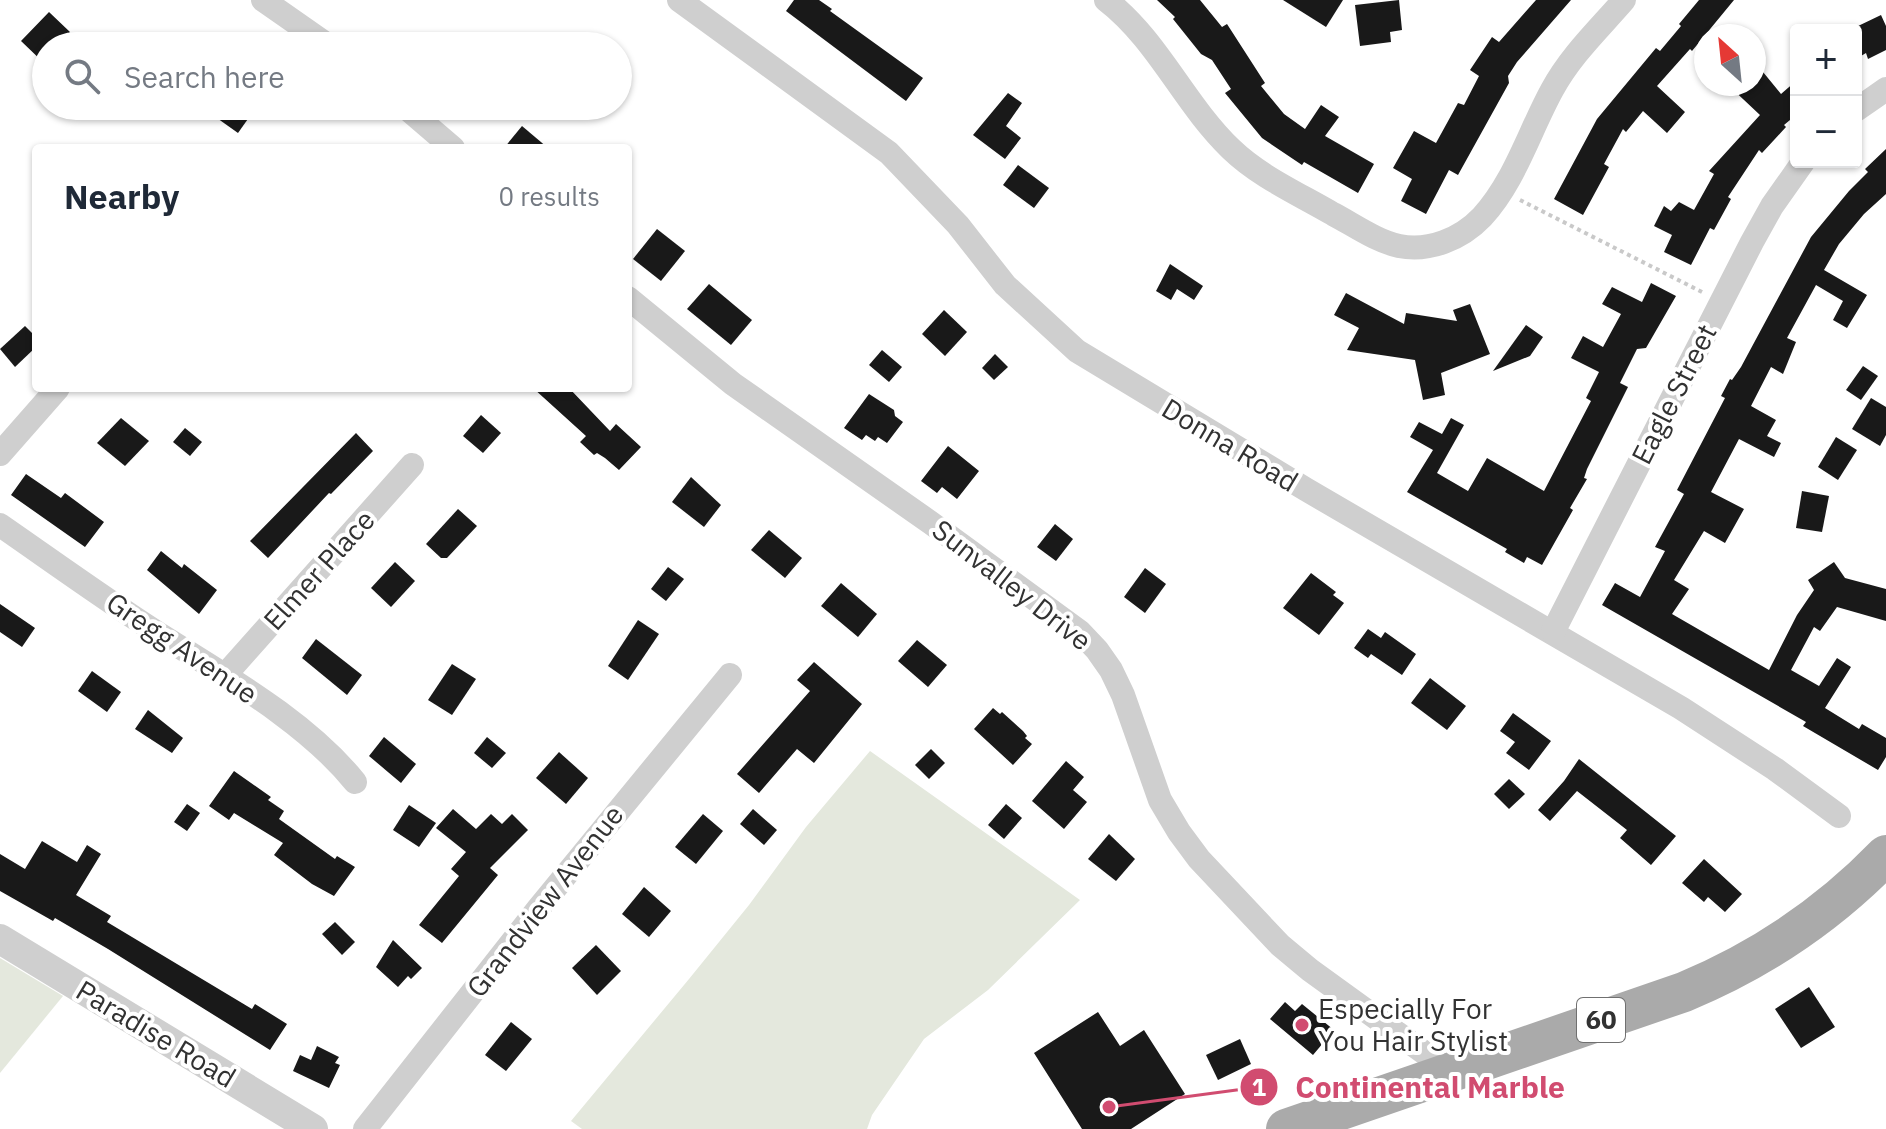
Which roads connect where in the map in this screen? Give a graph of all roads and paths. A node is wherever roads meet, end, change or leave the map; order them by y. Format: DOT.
graph roads {
  1 [pos="263,0"];
  2 [pos="679,0"];
  3 [pos="1106,0"];
  4 [pos="1624,0"];
  5 [pos="309,32"];
  6 [pos="1886,89"];
  7 [pos="1862,106"];
  8 [pos="420,120"];
  9 [pos="448,144"];
  10 [pos="1799,168"];
  11 [pos="1503,192"];
  12 [pos="632,301"];
  13 [pos="1722,302"];
  14 [pos="54,392"];
  15 [pos="0,454"];
  16 [pos="412,465"];
  17 [pos="0,525"];
  18 [pos="1553,632"];
  19 [pos="226,674"];
  20 [pos="730,675"];
  21 [pos="355,782"];
  22 [pos="1839,816"];
  23 [pos="1886,855"];
  24 [pos="0,939"];
  25 [pos="1451,1072"];
  26 [pos="313,1129"];
  27 [pos="365,1129"];
  28 [pos="1286,1129"];
  1 -- 5 [label="street"];
  2 -- 18 [label="street, Donna Road"];
  3 -- 11 [label="street"];
  4 -- 11 [label="street"];
  6 -- 7 [label="street"];
  8 -- 9 [label="street"];
  10 -- 13 [label="street, Eagle Street"];
  11 -- 13 [label="path"];
  12 -- 25 [label="street, Sunvalley Drive"];
  13 -- 18 [label="street, Eagle Street"];
  14 -- 15 [label="street"];
  16 -- 19 [label="street, Elmer Place"];
  17 -- 19 [label="street, Gregg Avenue"];
  18 -- 22 [label="street, Donna Road"];
  19 -- 21 [label="street, Gregg Avenue"];
  20 -- 27 [label="street, Grandview Avenue"];
  23 -- 25 [label="main road, 60"];
  24 -- 26 [label="street, Paradise Road"];
  25 -- 28 [label="main road, 60"];
}
